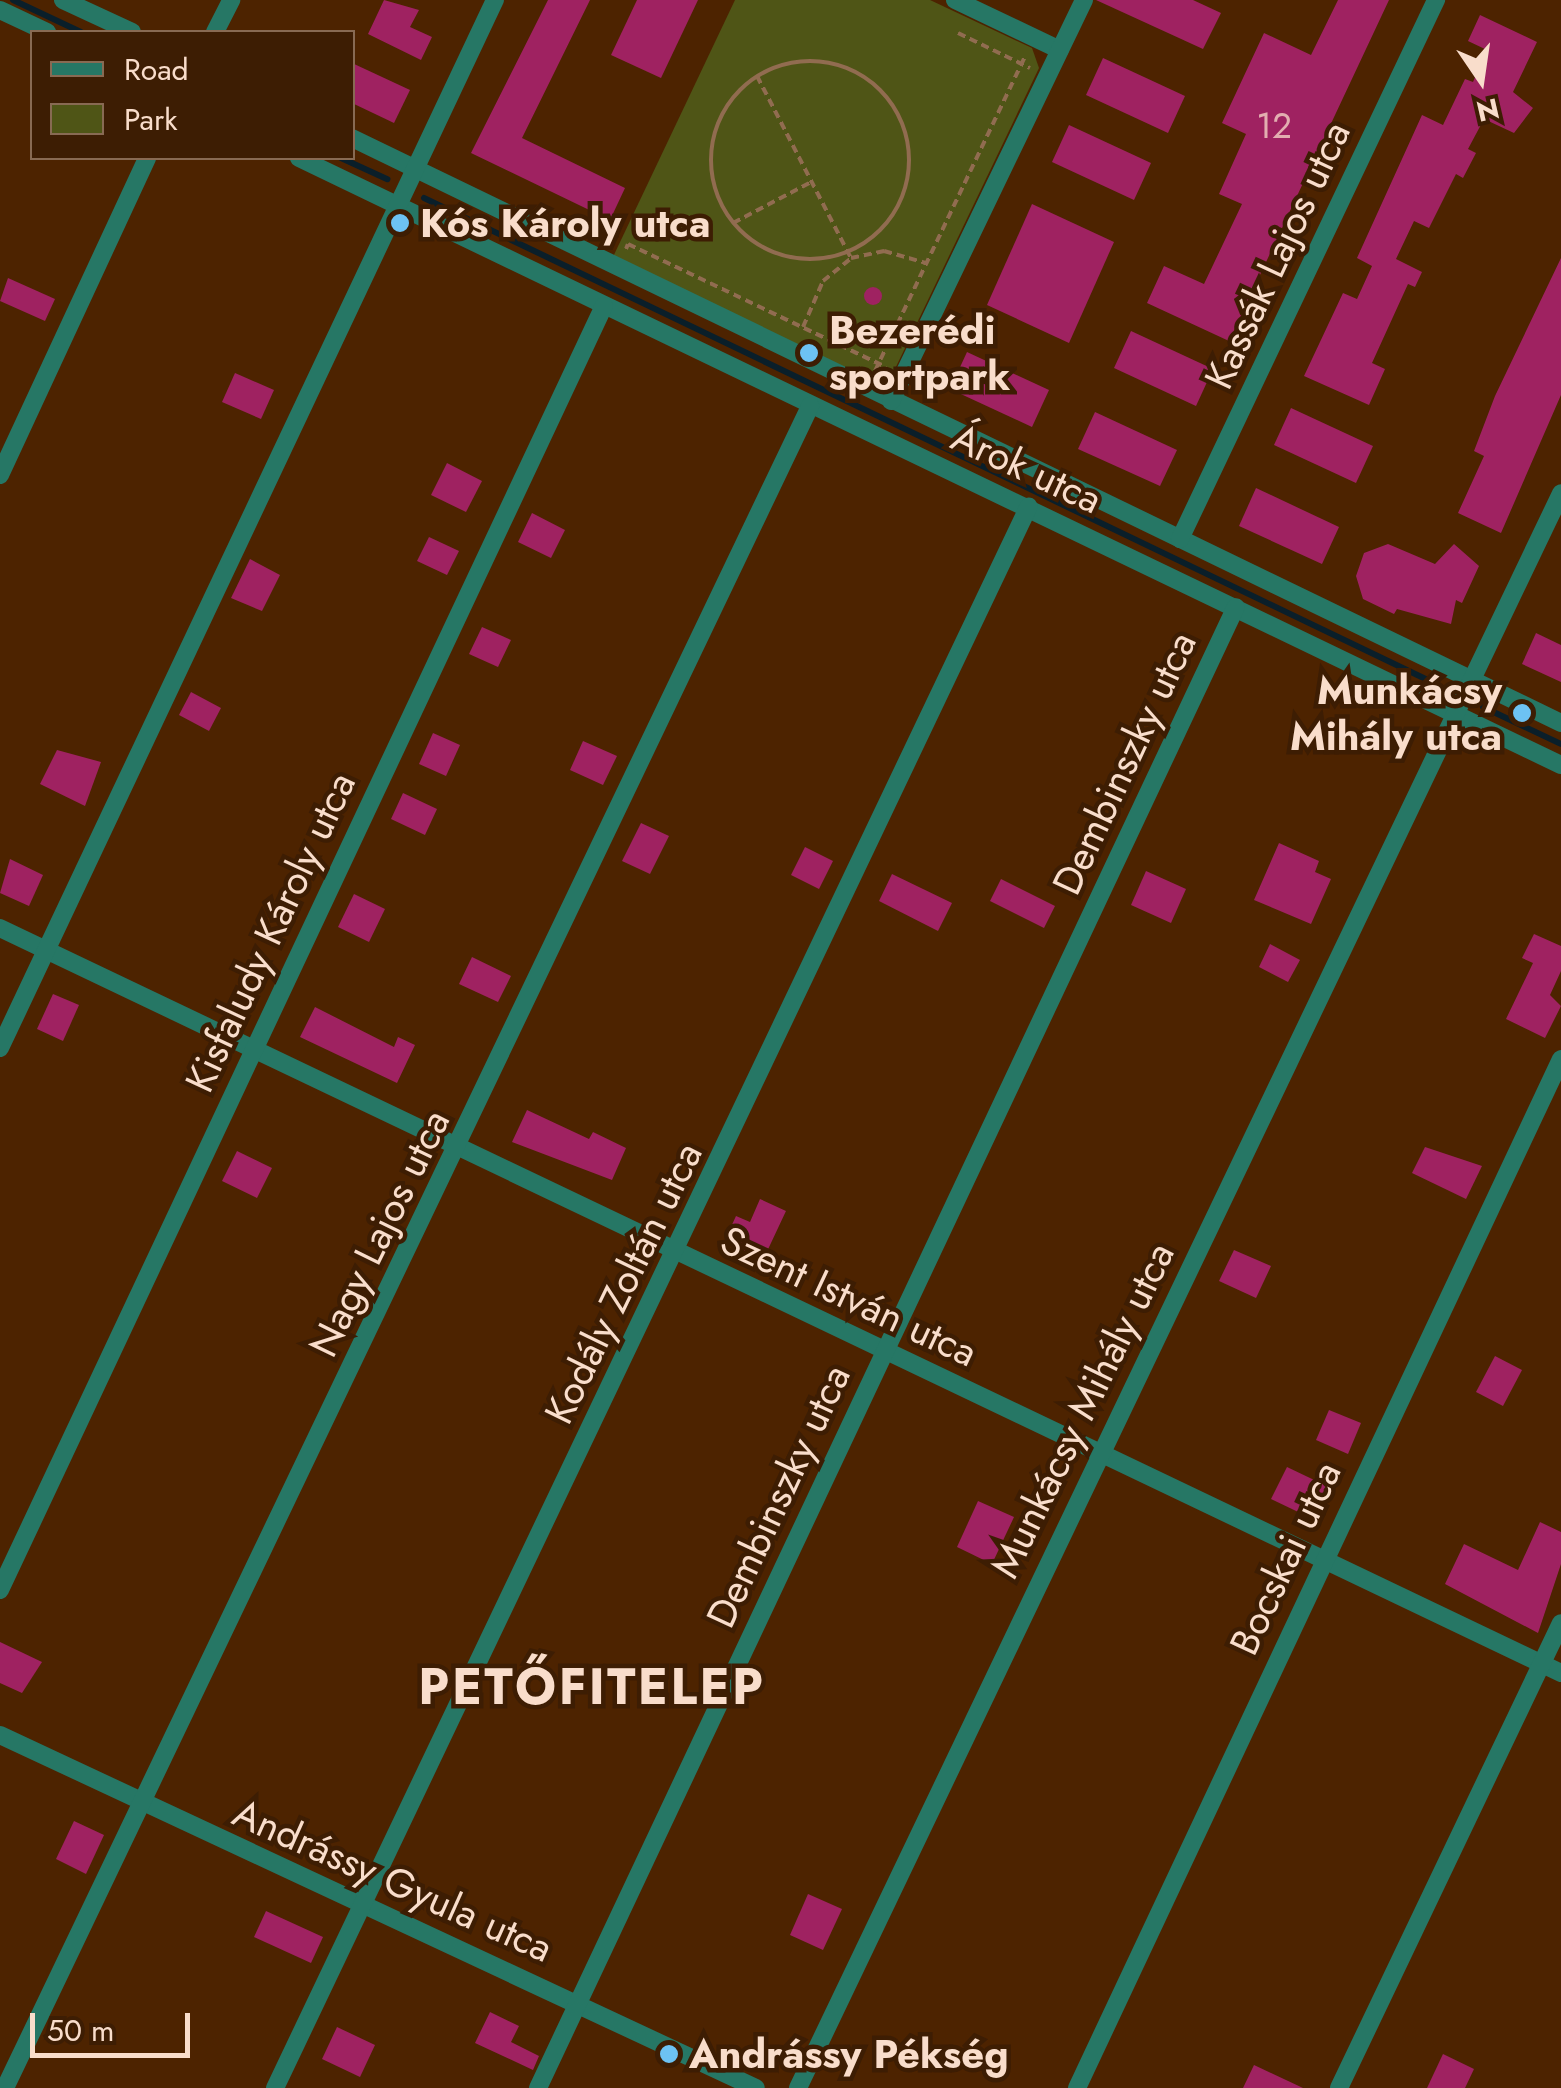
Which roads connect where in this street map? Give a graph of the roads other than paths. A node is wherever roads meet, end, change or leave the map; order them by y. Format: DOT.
graph roads {
  1 [pos="62,0"];
  2 [pos="231,0"];
  3 [pos="496,0"];
  4 [pos="955,0"];
  5 [pos="1084,0"];
  6 [pos="1436,0"];
  7 [pos="0,10"];
  8 [pos="43,30"];
  9 [pos="128,30"];
  10 [pos="217,30"];
  11 [pos="1060,50"];
  12 [pos="355,139"];
  13 [pos="147,160"];
  14 [pos="304,160"];
  15 [pos="416,168"];
  16 [pos="396,206"];
  17 [pos="604,306"];
  18 [pos="891,401"];
  19 [pos="810,406"];
  20 [pos="0,475"];
  21 [pos="1561,493"];
  22 [pos="1029,506"];
  23 [pos="1180,539"];
  24 [pos="1236,608"];
  25 [pos="1473,681"];
  26 [pos="1452,713"];
  27 [pos="1561,723"];
  28 [pos="1561,764"];
  29 [pos="0,928"];
  30 [pos="46,950"];
  31 [pos="0,1048"];
  32 [pos="253,1049"];
  33 [pos="1561,1060"];
  34 [pos="460,1148"];
  35 [pos="676,1254"];
  36 [pos="884,1352"];
  37 [pos="1098,1453"];
  38 [pos="1322,1558"];
  39 [pos="0,1590"];
  40 [pos="1561,1623"];
  41 [pos="1541,1664"];
  42 [pos="1561,1674"];
  43 [pos="0,1735"];
  44 [pos="140,1802"];
  45 [pos="359,1906"];
  46 [pos="580,2004"];
  47 [pos="5,2088"];
  48 [pos="275,2088"];
  49 [pos="538,2088"];
  50 [pos="756,2088"];
  51 [pos="798,2088"];
  52 [pos="1077,2088"];
  53 [pos="1338,2088"];
  1 -- 9 [label="street"];
  2 -- 10 [label="street"];
  3 -- 15 [label="street"];
  4 -- 11 [label="street"];
  5 -- 11 [label="street"];
  6 -- 23 [label="street, Kassák Lajos utca"];
  7 -- 8 [label="street"];
  11 -- 18 [label="street"];
  12 -- 15 [label="street"];
  13 -- 20 [label="street"];
  14 -- 16 [label="street, Árok utca"];
  15 -- 16 [label="street"];
  15 -- 18 [label="street"];
  16 -- 17 [label="street, Árok utca"];
  16 -- 30 [label="street"];
  17 -- 19 [label="street, Árok utca"];
  17 -- 32 [label="street, Kisfaludy Károly utca"];
  18 -- 23 [label="street"];
  19 -- 22 [label="street, Árok utca"];
  19 -- 34 [label="street, Nagy Lajos utca"];
  21 -- 25 [label="street, Munkácsy Mihály utca"];
  22 -- 24 [label="street, Árok utca"];
  22 -- 35 [label="street, Kodály Zoltán utca"];
  23 -- 25 [label="street"];
  24 -- 26 [label="street, Árok utca"];
  24 -- 36 [label="street, Dembinszky utca"];
  25 -- 26 [label="street, Munkácsy Mihály utca"];
  25 -- 27 [label="street"];
  26 -- 28 [label="street, Árok utca"];
  26 -- 37 [label="street, Munkácsy Mihály utca"];
  29 -- 30 [label="street, Szent István utca"];
  30 -- 31 [label="street"];
  30 -- 32 [label="street, Szent István utca"];
  32 -- 34 [label="street, Szent István utca"];
  32 -- 39 [label="street, Kisfaludy Károly utca"];
  33 -- 38 [label="street, Bocskai utca"];
  34 -- 35 [label="street, Szent István utca"];
  34 -- 44 [label="street, Nagy Lajos utca"];
  35 -- 36 [label="street, Szent István utca"];
  35 -- 45 [label="street, Kodály Zoltán utca"];
  36 -- 37 [label="street, Szent István utca"];
  36 -- 46 [label="street, Dembinszky utca"];
  37 -- 38 [label="street, Szent István utca"];
  37 -- 51 [label="street, Munkácsy Mihály utca"];
  38 -- 41 [label="street, Szent István utca"];
  38 -- 52 [label="street, Bocskai utca"];
  40 -- 41 [label="street"];
  41 -- 42 [label="street, Szent István utca"];
  41 -- 53 [label="street"];
  43 -- 44 [label="street, Andrássy Gyula utca"];
  44 -- 45 [label="street, Andrássy Gyula utca"];
  44 -- 47 [label="street, Nagy Lajos utca"];
  45 -- 46 [label="street, Andrássy Gyula utca"];
  45 -- 48 [label="street, Kodály Zoltán utca"];
  46 -- 49 [label="street, Dembinszky utca"];
  46 -- 50 [label="street, Andrássy Gyula utca"];
}
